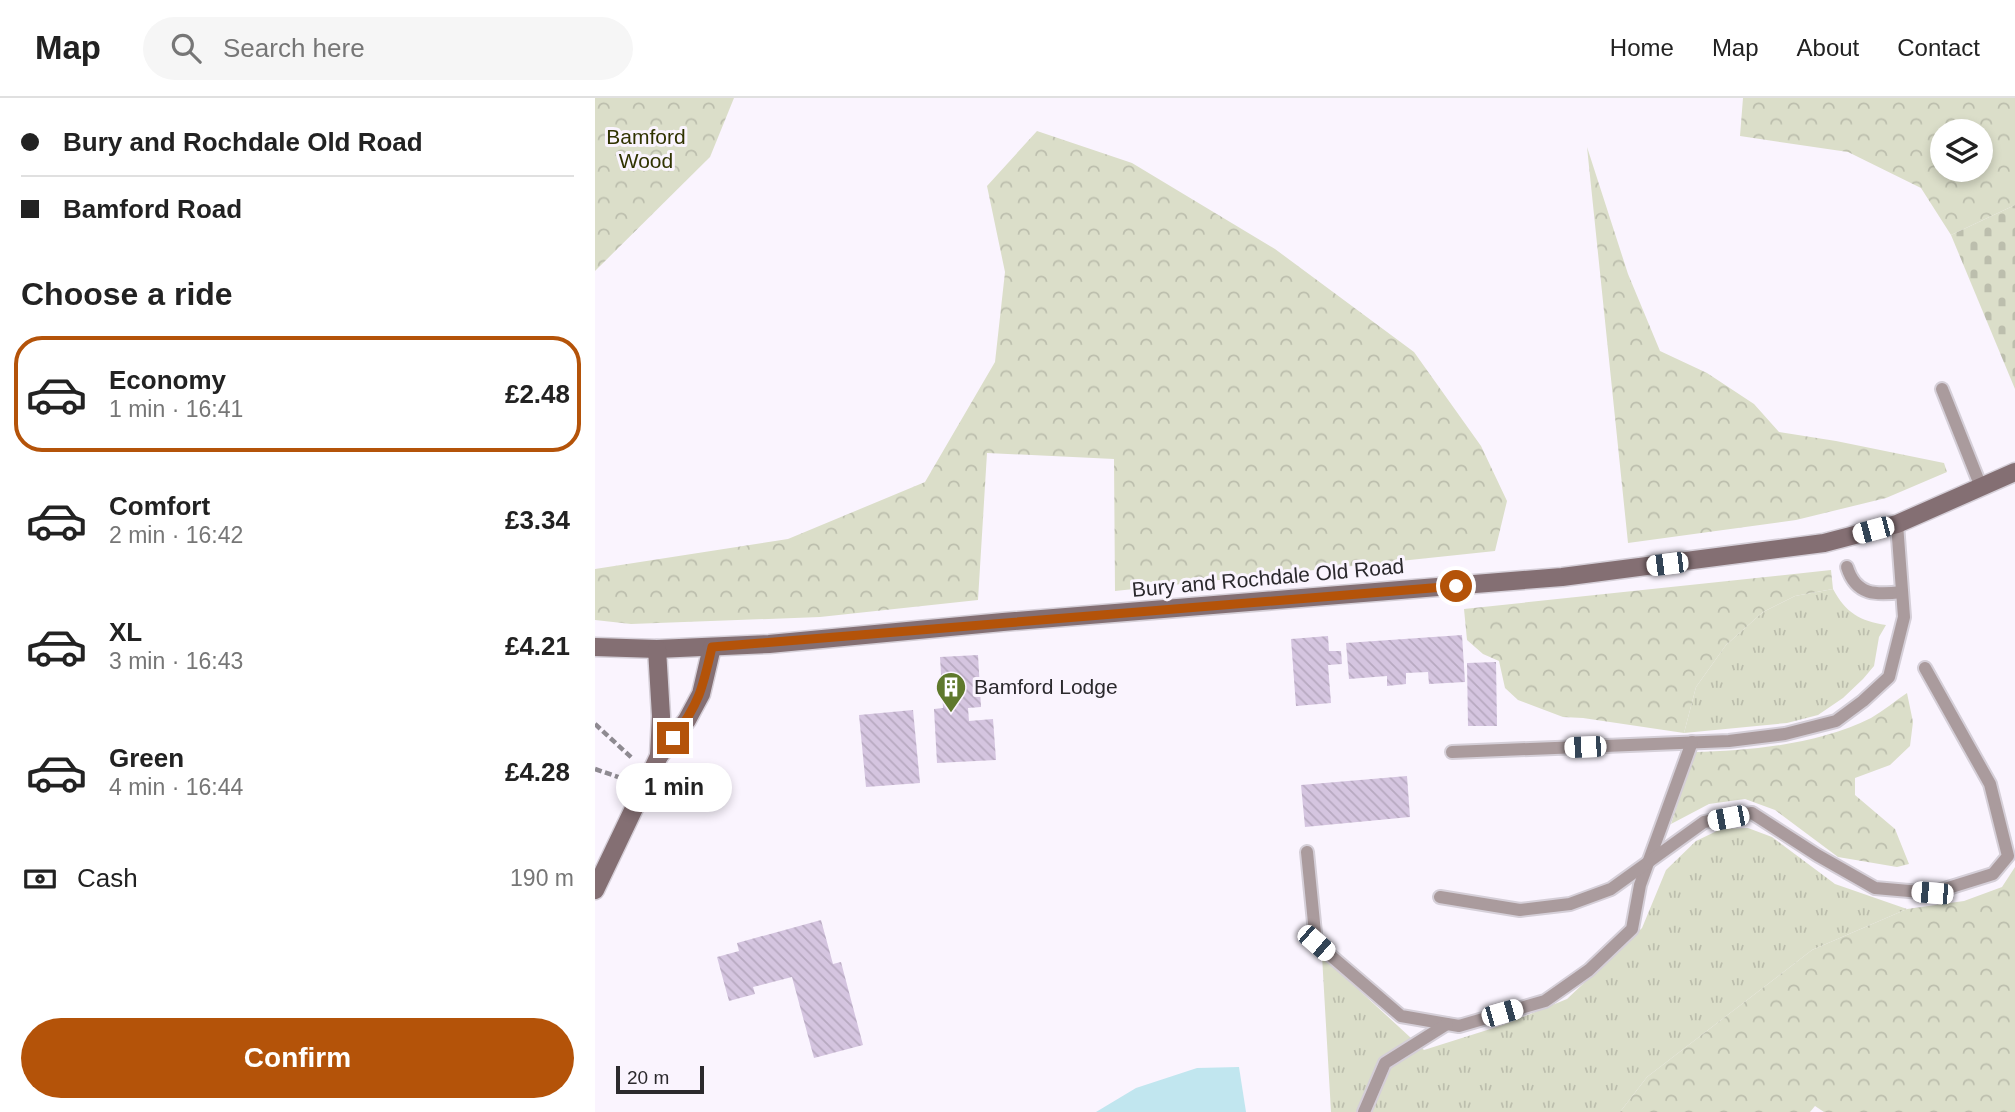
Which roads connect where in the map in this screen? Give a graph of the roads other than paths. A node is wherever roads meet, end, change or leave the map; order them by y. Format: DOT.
graph roads {
  1 [pos="1942,389"];
  2 [pos="2015,472"];
  3 [pos="1981,487"];
  4 [pos="1897,524"];
  5 [pos="1847,567"];
  6 [pos="1902,592"];
  7 [pos="595,647"];
  8 [pos="712,647"];
  9 [pos="657,649"];
  10 [pos="1925,668"];
  11 [pos="1692,742"];
  12 [pos="1452,752"];
  13 [pos="656,762"];
  14 [pos="1307,852"];
  15 [pos="1647,864"];
  16 [pos="595,890"];
  17 [pos="1440,897"];
  18 [pos="1447,1024"];
  19 [pos="1364,1112"];
  1 -- 3 [label="lane"];
  2 -- 3 [label="main road, Bury and Rochdale Old Road"];
  3 -- 4 [label="main road, Bury and Rochdale Old Road"];
  4 -- 6 [label="lane"];
  4 -- 8 [label="main road, Bury and Rochdale Old Road"];
  5 -- 6 [label="lane"];
  6 -- 11 [label="lane"];
  7 -- 9 [label="main road, Bury and Rochdale Old Road"];
  8 -- 9 [label="main road, Bury and Rochdale Old Road"];
  8 -- 13 [label="main road"];
  9 -- 13 [label="main road"];
  10 -- 15 [label="lane"];
  11 -- 12 [label="lane"];
  11 -- 15 [label="lane"];
  13 -- 16 [label="main road"];
  14 -- 18 [label="lane"];
  15 -- 17 [label="lane"];
  15 -- 18 [label="lane"];
  18 -- 19 [label="lane"];
}
